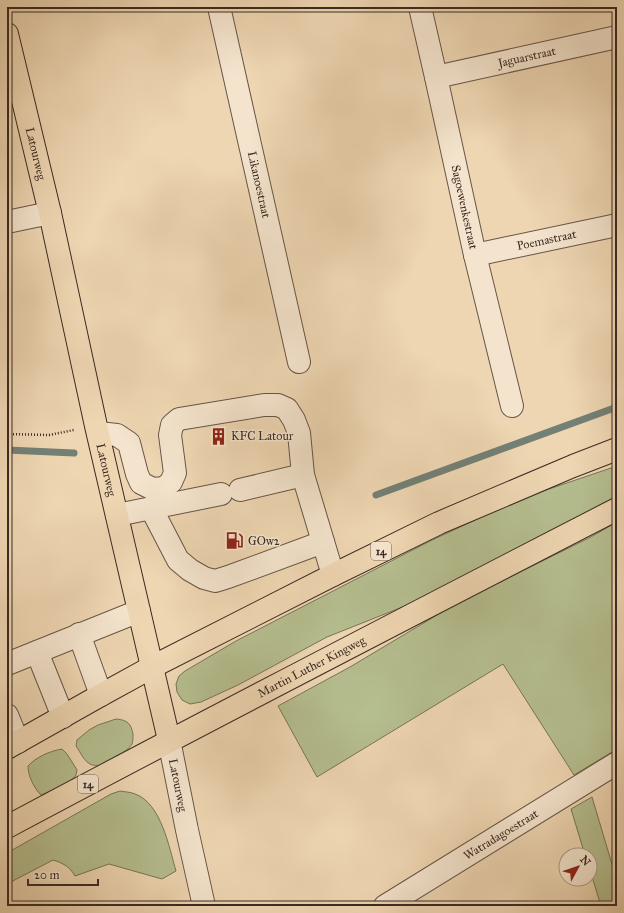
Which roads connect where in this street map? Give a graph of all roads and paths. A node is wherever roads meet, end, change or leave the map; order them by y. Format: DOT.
graph roads {
  1 [pos="219,7"];
  2 [pos="420,7"];
  3 [pos="7,34"];
  4 [pos="617,37"];
  5 [pos="436,77"];
  6 [pos="50,213"];
  7 [pos="7,222"];
  8 [pos="617,225"];
  9 [pos="475,255"];
  10 [pos="299,362"];
  11 [pos="512,406"];
  12 [pos="97,429"];
  13 [pos="7,434"];
  14 [pos="617,449"];
  15 [pos="303,475"];
  16 [pos="151,508"];
  17 [pos="617,509"];
  18 [pos="117,515"];
  19 [pos="323,542"];
  20 [pos="333,575"];
  21 [pos="139,611"];
  22 [pos="79,634"];
  23 [pos="37,652"];
  24 [pos="7,664"];
  25 [pos="152,667"];
  26 [pos="101,695"];
  27 [pos="7,715"];
  28 [pos="63,717"];
  29 [pos="169,740"];
  30 [pos="12,745"];
  31 [pos="617,763"];
  32 [pos="7,827"];
  33 [pos="204,906"];
  34 [pos="384,906"];
  1 -- 10 [label="street, Likanoestraat"];
  2 -- 5 [label="street, Sagoewenkestraat"];
  3 -- 6 [label="main road, Latourweg"];
  4 -- 5 [label="street, Jaguarstraat"];
  5 -- 9 [label="street, Sagoewenkestraat"];
  6 -- 7 [label="street"];
  6 -- 12 [label="main road, Latourweg"];
  8 -- 9 [label="street, Poemastraat"];
  9 -- 11 [label="street, Sagoewenkestraat"];
  12 -- 13 [label="path"];
  12 -- 15 [label="street"];
  12 -- 18 [label="main road, Latourweg"];
  14 -- 20 [label="main road, 14"];
  15 -- 16 [label="street"];
  15 -- 19 [label="street"];
  16 -- 18 [label="street"];
  16 -- 19 [label="street"];
  17 -- 29 [label="main road, Martin Luther Kingweg / 14"];
  18 -- 21 [label="main road, Latourweg"];
  19 -- 20 [label="street"];
  20 -- 25 [label="main road, 14"];
  21 -- 22 [label="street"];
  21 -- 25 [label="main road, Latourweg"];
  22 -- 23 [label="street"];
  22 -- 26 [label="street"];
  23 -- 24 [label="street"];
  23 -- 28 [label="street"];
  25 -- 26 [label="main road, 14"];
  25 -- 29 [label="main road, Latourweg"];
  26 -- 28 [label="main road, 14"];
  27 -- 30 [label="street"];
  28 -- 30 [label="main road, 14"];
  29 -- 32 [label="main road, Martin Luther Kingweg / 14"];
  29 -- 33 [label="street, Latourweg"];
  31 -- 34 [label="street, Watradagoestraat"];
}
